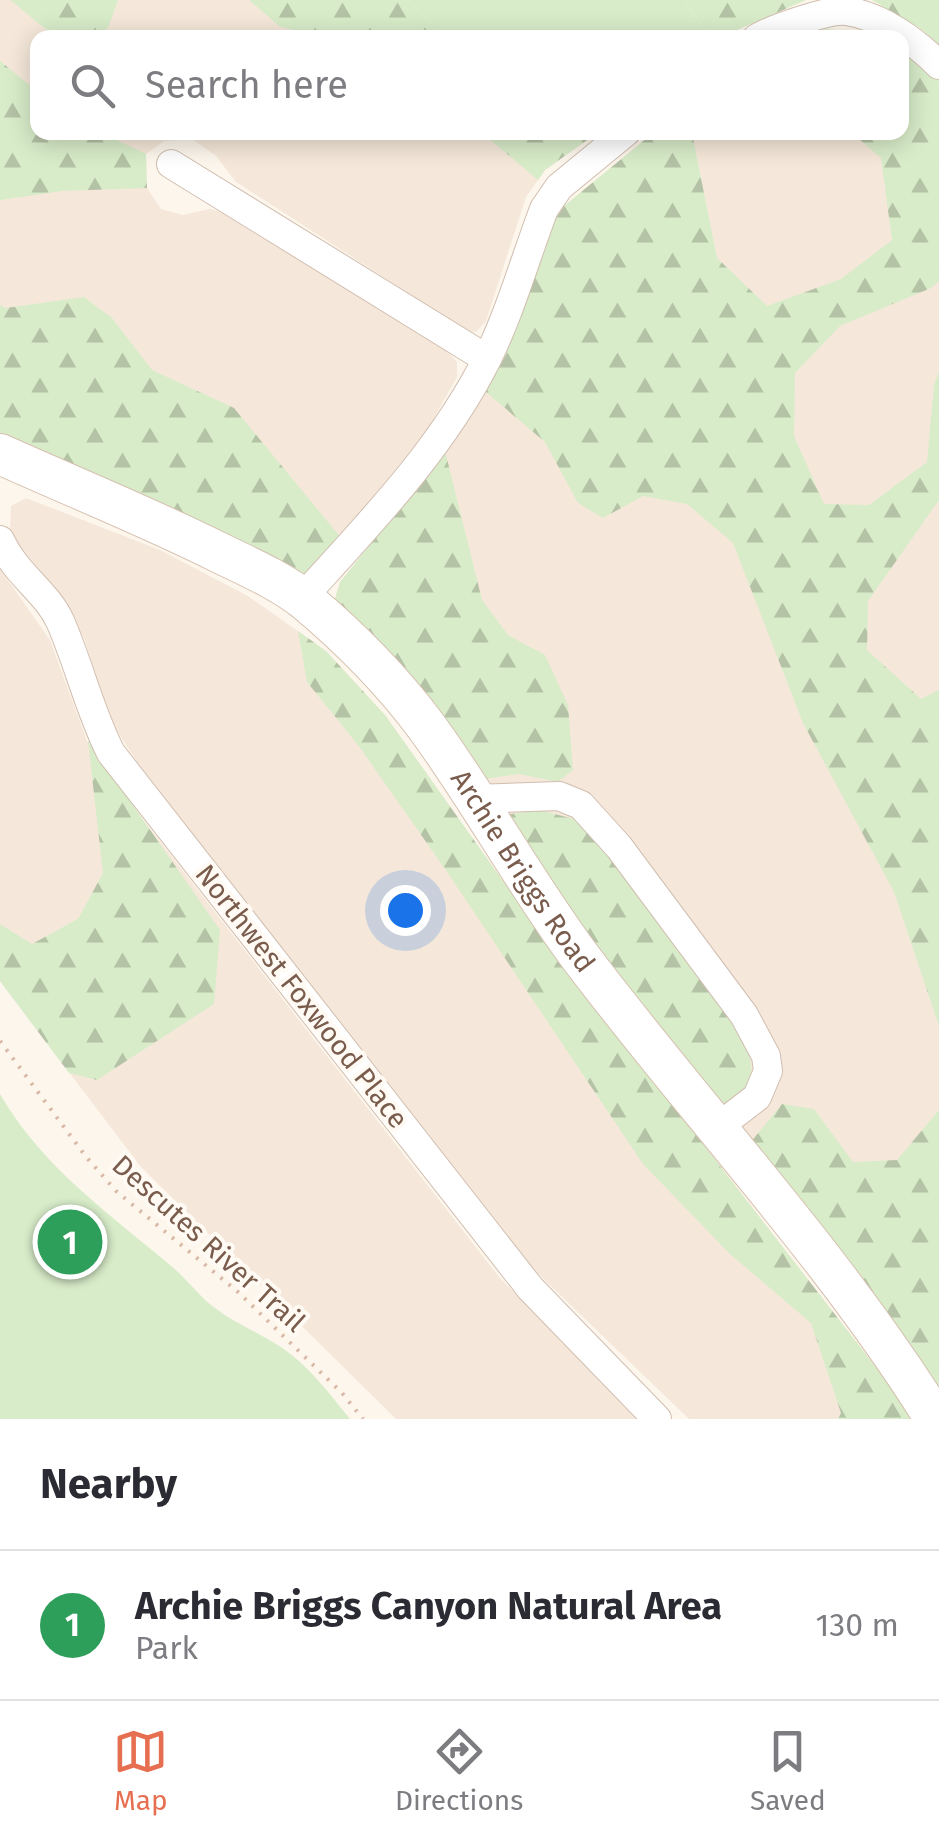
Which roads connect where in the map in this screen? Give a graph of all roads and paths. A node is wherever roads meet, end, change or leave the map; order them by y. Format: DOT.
graph roads {
  1 [pos="843,5"];
  2 [pos="771,30"];
  3 [pos="894,30"];
  4 [pos="909,39"];
  5 [pos="939,65"];
  6 [pos="616,140"];
  7 [pos="172,164"];
  8 [pos="487,359"];
  9 [pos="0,454"];
  10 [pos="0,540"];
  11 [pos="302,598"];
  12 [pos="474,799"];
  13 [pos="0,1041"];
  14 [pos="718,1127"];
  15 [pos="364,1419"];
  16 [pos="656,1419"];
  17 [pos="935,1419"];
  1 -- 2 [label="street"];
  1 -- 3 [label="street"];
  4 -- 5 [label="street"];
  6 -- 8 [label="street"];
  7 -- 8 [label="street"];
  8 -- 11 [label="street"];
  9 -- 11 [label="street, Archie Briggs Road"];
  10 -- 16 [label="street, Northwest Foxwood Place"];
  11 -- 12 [label="street, Archie Briggs Road"];
  12 -- 14 [label="street, Archie Briggs Road"];
  12 -- 14 [label="street"];
  13 -- 15 [label="path, Descutes River Trail"];
  14 -- 17 [label="street, Archie Briggs Road"];
}
